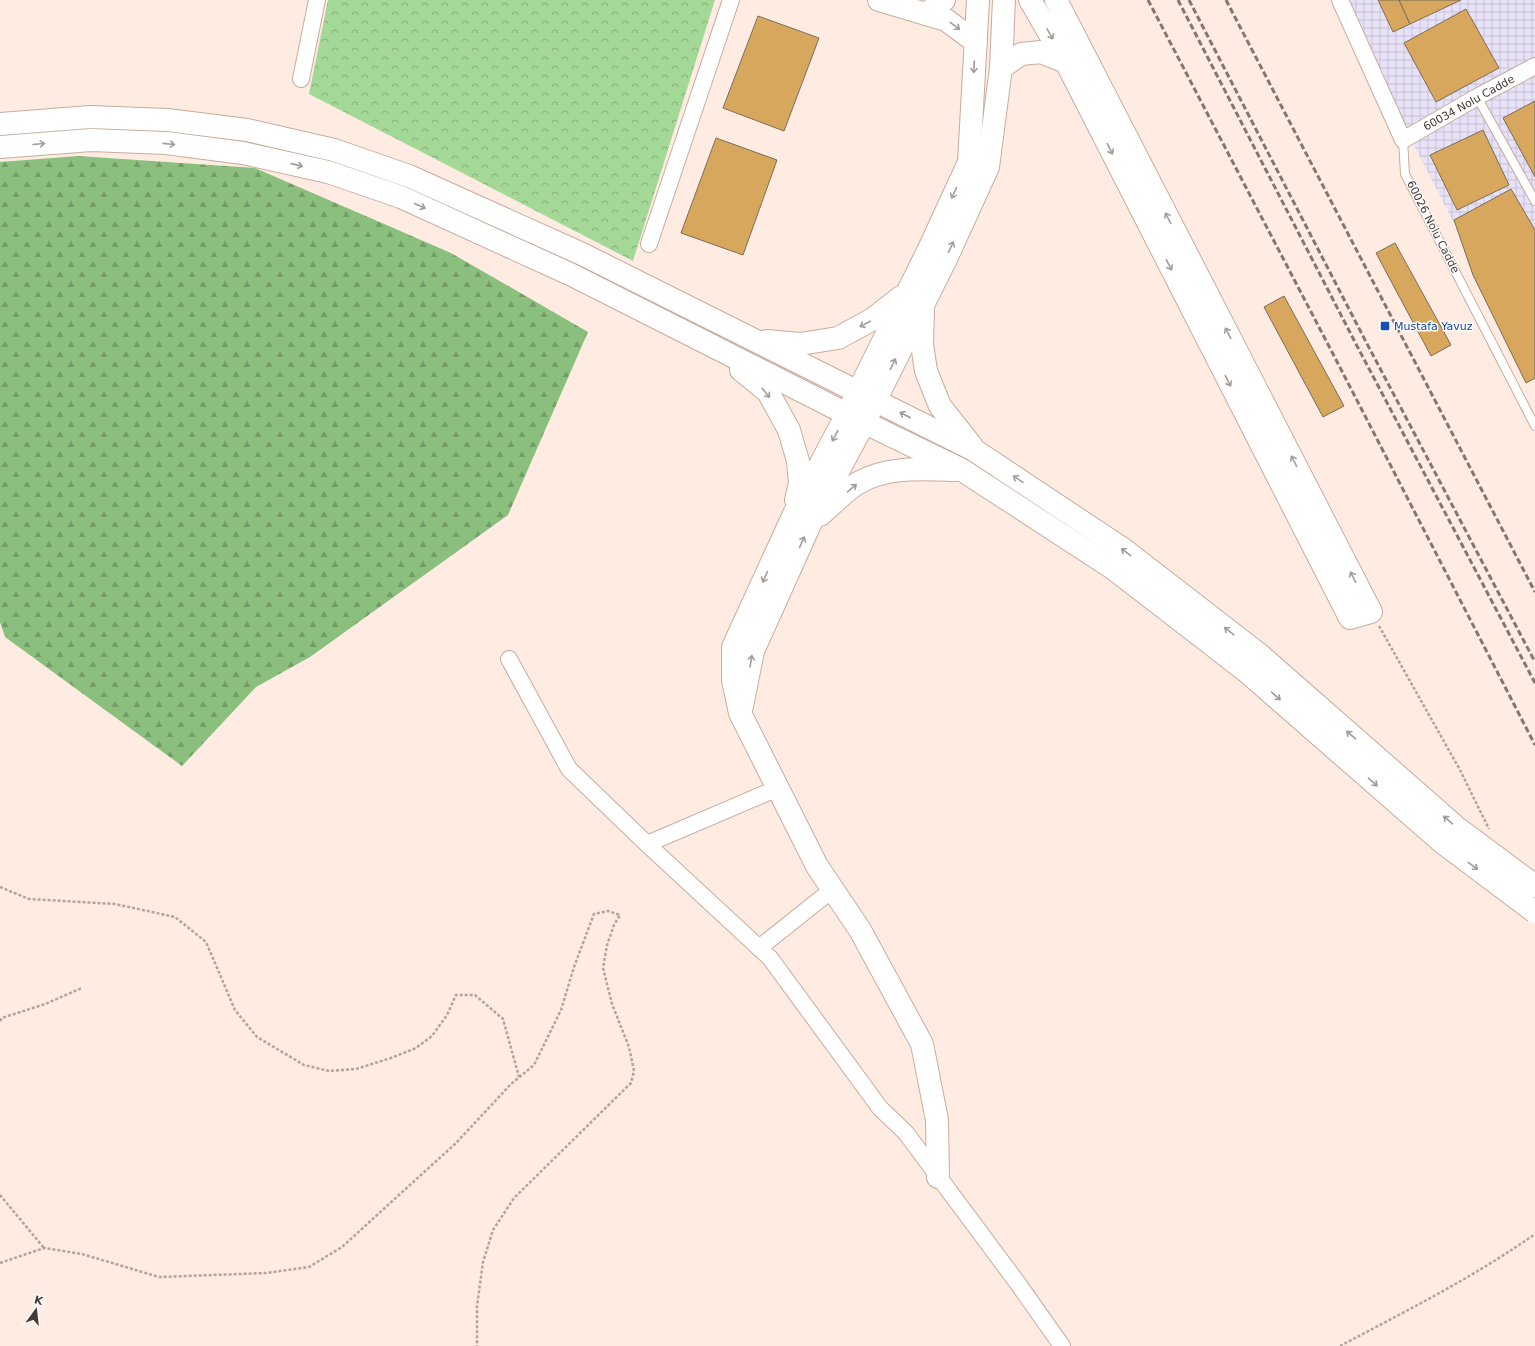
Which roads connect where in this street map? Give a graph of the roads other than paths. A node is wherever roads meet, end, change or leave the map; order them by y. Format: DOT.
graph roads {
  1 [pos="316,0"];
  2 [pos="731,0"];
  3 [pos="879,0"];
  4 [pos="944,0"];
  5 [pos="978,0"];
  6 [pos="1004,0"];
  7 [pos="1030,0"];
  8 [pos="1056,0"];
  9 [pos="1340,0"];
  10 [pos="926,14"];
  11 [pos="976,42"];
  12 [pos="1066,62"];
  13 [pos="1535,66"];
  14 [pos="1001,68"];
  15 [pos="301,79"];
  16 [pos="1477,97"];
  17 [pos="0,124"];
  18 [pos="1403,140"];
  19 [pos="0,147"];
  20 [pos="1535,201"];
  21 [pos="649,244"];
  22 [pos="915,298"];
  23 [pos="754,340"];
  24 [pos="716,348"];
  25 [pos="866,396"];
  26 [pos="856,418"];
  27 [pos="1535,426"];
  28 [pos="974,450"];
  29 [pos="962,470"];
  30 [pos="802,518"];
  31 [pos="509,660"];
  32 [pos="1253,663"];
  33 [pos="778,788"];
  34 [pos="647,844"];
  35 [pos="1535,886"];
  36 [pos="833,889"];
  37 [pos="1535,912"];
  38 [pos="759,948"];
  39 [pos="938,1177"];
  40 [pos="1062,1346"];
  1 -- 15 [label="street"];
  2 -- 21 [label="street"];
  3 -- 10 [label="main road"];
  4 -- 10 [label="main road"];
  5 -- 11 [label="main road"];
  6 -- 14 [label="main road"];
  7 -- 12 [label="main road, one-way"];
  12 -- 8 [label="main road, one-way"];
  9 -- 18 [label="street, 60026 Nolu Cadde"];
  10 -- 11 [label="main road, one-way"];
  11 -- 22 [label="main road, one-way"];
  12 -- 14 [label="main road"];
  13 -- 16 [label="street, 60034 Nolu Cadde"];
  22 -- 14 [label="main road, one-way"];
  16 -- 18 [label="street, 60034 Nolu Cadde"];
  16 -- 20 [label="lane"];
  17 -- 23 [label="main road"];
  18 -- 27 [label="lane, 60026 Nolu Cadde"];
  19 -- 24 [label="main road, one-way"];
  22 -- 23 [label="main road, one-way"];
  22 -- 25 [label="main road"];
  22 -- 28 [label="main road"];
  23 -- 25 [label="main road"];
  24 -- 26 [label="main road"];
  24 -- 30 [label="main road, one-way"];
  25 -- 26 [label="main road"];
  28 -- 25 [label="main road, one-way"];
  26 -- 29 [label="main road"];
  26 -- 30 [label="main road"];
  32 -- 28 [label="main road, one-way"];
  30 -- 29 [label="main road, one-way"];
  29 -- 32 [label="main road"];
  30 -- 33 [label="main road"];
  31 -- 34 [label="street"];
  35 -- 32 [label="main road, one-way, bridge"];
  32 -- 37 [label="main road, one-way, bridge"];
  33 -- 34 [label="street"];
  33 -- 36 [label="main road"];
  34 -- 38 [label="street"];
  36 -- 38 [label="street"];
  36 -- 39 [label="main road"];
  38 -- 39 [label="street"];
  39 -- 40 [label="street"];
}
